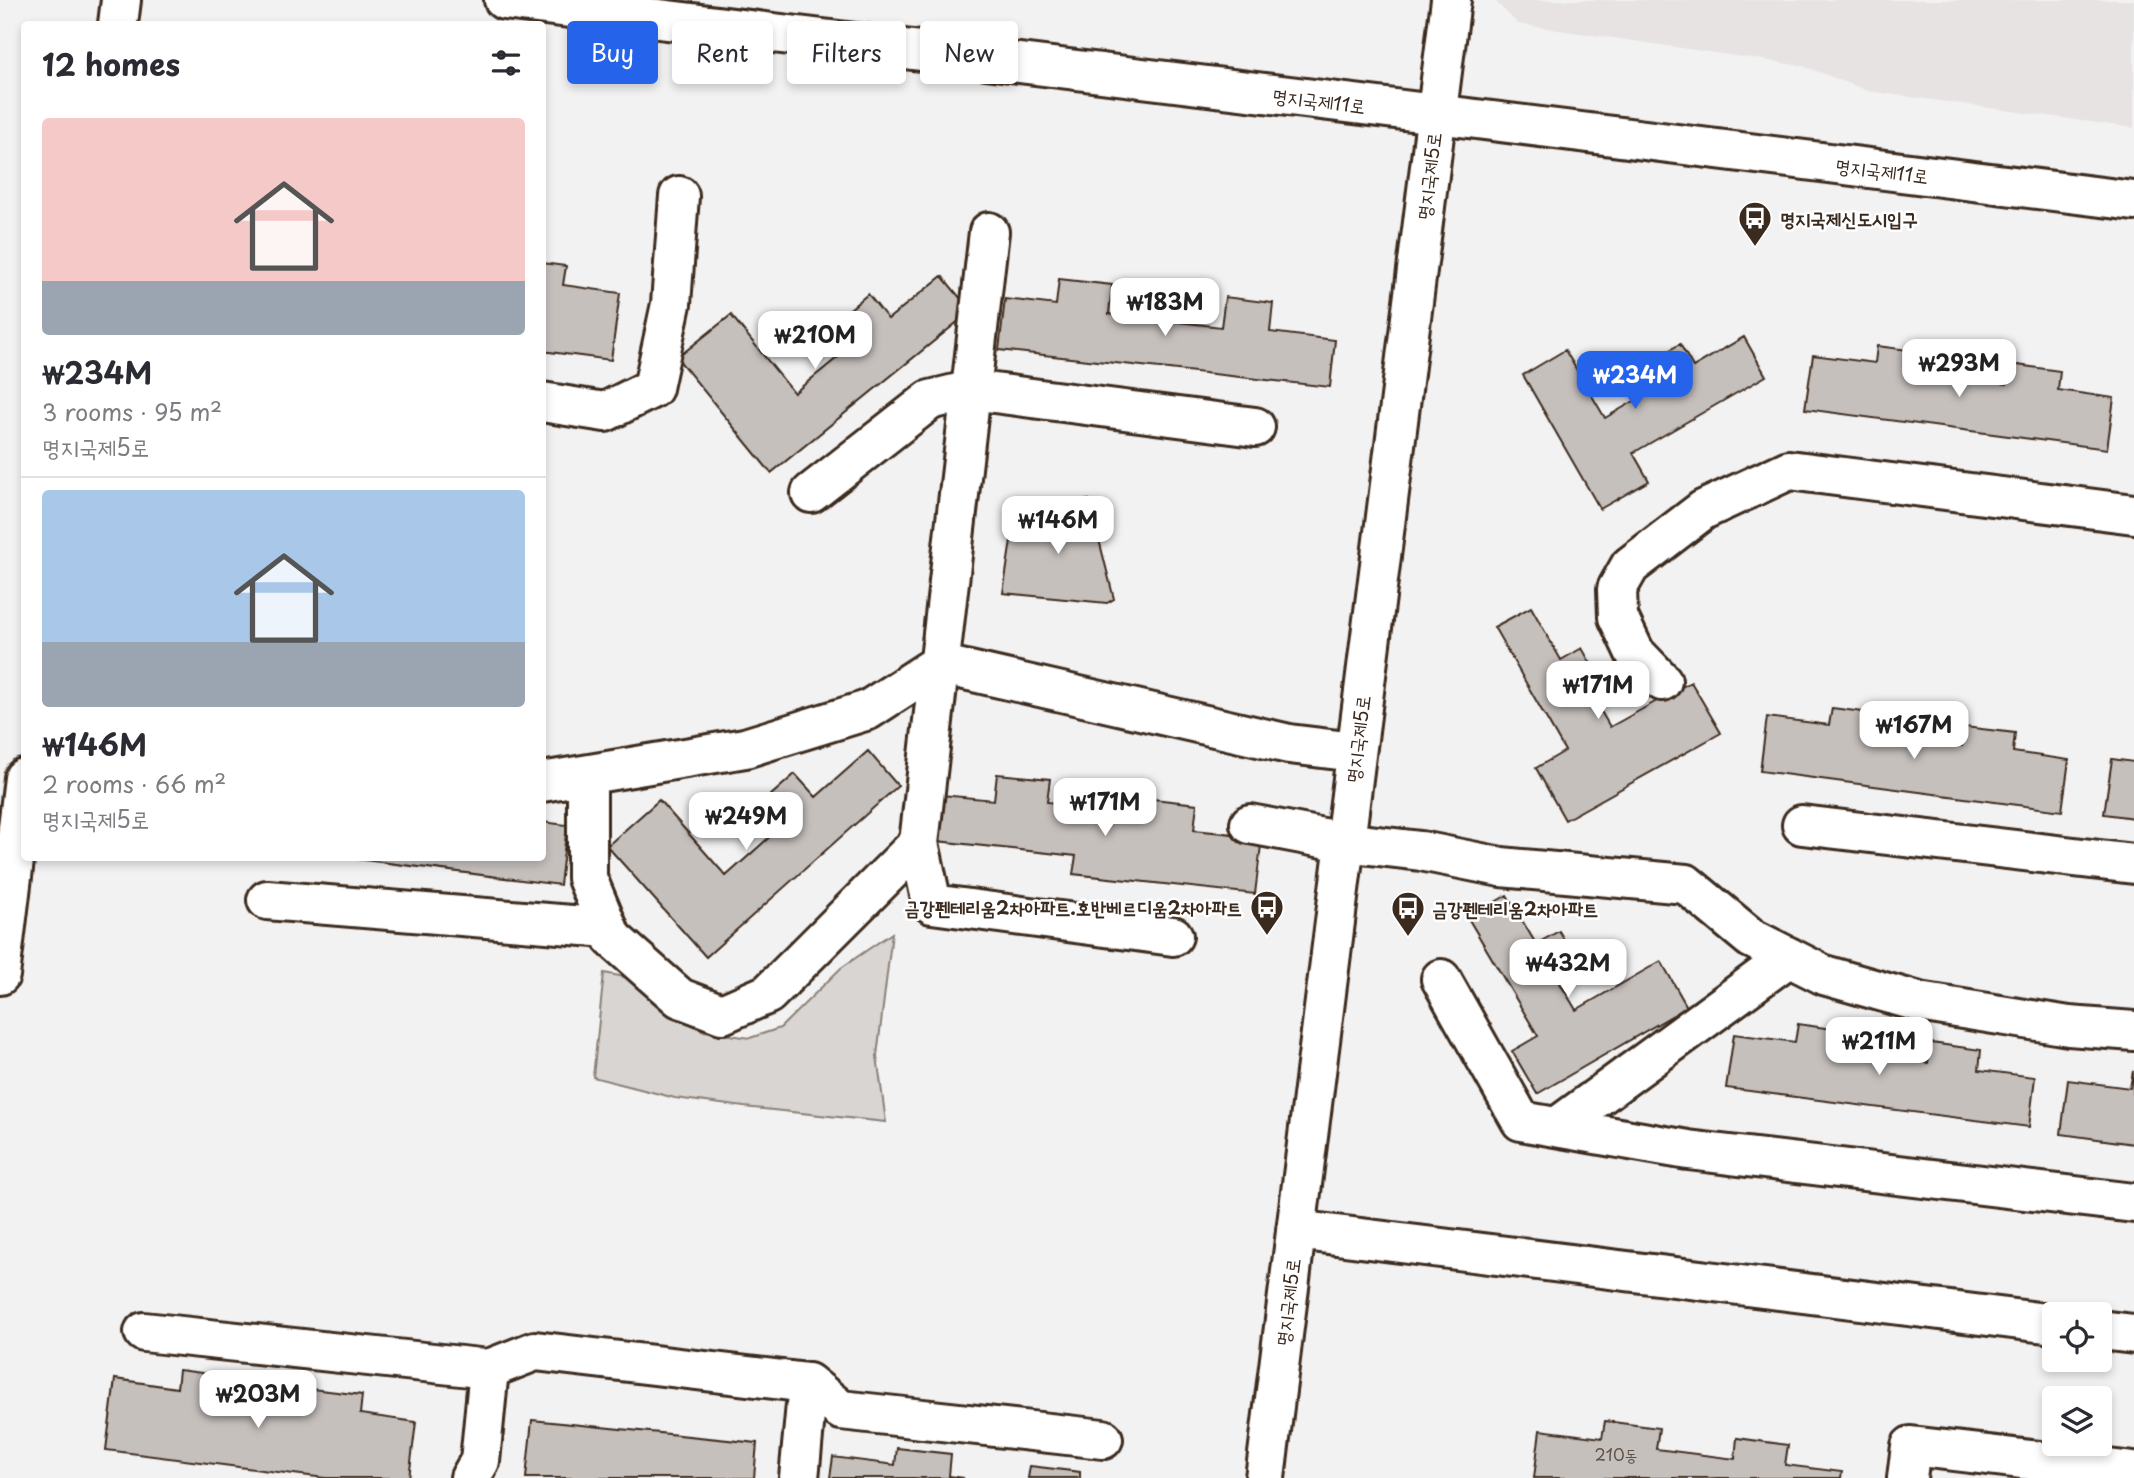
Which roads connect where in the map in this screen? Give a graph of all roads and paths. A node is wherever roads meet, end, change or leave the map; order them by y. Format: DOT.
graph roads {
  1 [pos="121,0"];
  2 [pos="505,0"];
  3 [pos="1451,0"];
  4 [pos="118,21"];
  5 [pos="1436,114"];
  6 [pos="679,195"];
  7 [pos="2134,201"];
  8 [pos="989,232"];
  9 [pos="971,390"];
  10 [pos="546,403"];
  11 [pos="1255,427"];
  12 [pos="811,493"];
  13 [pos="2134,514"];
  14 [pos="939,664"];
  15 [pos="1662,681"];
  16 [pos="1355,752"];
  17 [pos="587,775"];
  18 [pos="546,781"];
  19 [pos="21,803"];
  20 [pos="1250,824"];
  21 [pos="1802,825"];
  22 [pos="1344,842"];
  23 [pos="919,843"];
  24 [pos="2134,864"];
  25 [pos="267,900"];
  26 [pos="608,928"];
  27 [pos="1173,936"];
  28 [pos="1788,957"];
  29 [pos="0,975"];
  30 [pos="1441,979"];
  31 [pos="2134,1031"];
  32 [pos="1557,1127"];
  33 [pos="2134,1203"];
  34 [pos="1296,1230"];
  35 [pos="2042,1323"];
  36 [pos="2112,1331"];
  37 [pos="144,1332"];
  38 [pos="2134,1334"];
  39 [pos="489,1369"];
  40 [pos="808,1383"];
  41 [pos="1103,1439"];
  42 [pos="2134,1472"];
  43 [pos="470,1478"];
  44 [pos="799,1478"];
  45 [pos="1265,1478"];
  46 [pos="1907,1478"];
  1 -- 4 [label="street"];
  2 -- 5 [label="street, 명지국제11로"];
  3 -- 5 [label="street, 명지국제5로"];
  5 -- 7 [label="street, 명지국제11로"];
  5 -- 16 [label="street, 명지국제5로"];
  6 -- 10 [label="street"];
  8 -- 9 [label="street"];
  9 -- 11 [label="street"];
  9 -- 12 [label="street"];
  9 -- 14 [label="street"];
  13 -- 15 [label="street"];
  14 -- 16 [label="street"];
  14 -- 17 [label="street"];
  14 -- 23 [label="street"];
  16 -- 22 [label="street, 명지국제5로"];
  17 -- 18 [label="street"];
  17 -- 26 [label="street"];
  19 -- 29 [label="street"];
  20 -- 22 [label="street"];
  21 -- 24 [label="street"];
  22 -- 28 [label="street"];
  22 -- 34 [label="street, 명지국제5로"];
  23 -- 26 [label="street"];
  23 -- 27 [label="street"];
  25 -- 26 [label="street"];
  28 -- 31 [label="street"];
  28 -- 32 [label="street"];
  30 -- 32 [label="street"];
  32 -- 33 [label="street"];
  34 -- 35 [label="street"];
  34 -- 45 [label="street, 명지국제5로"];
  36 -- 38 [label="street"];
  37 -- 39 [label="street"];
  39 -- 40 [label="street"];
  39 -- 43 [label="street"];
  40 -- 41 [label="street"];
  40 -- 44 [label="street"];
  42 -- 46 [label="street"];
}
